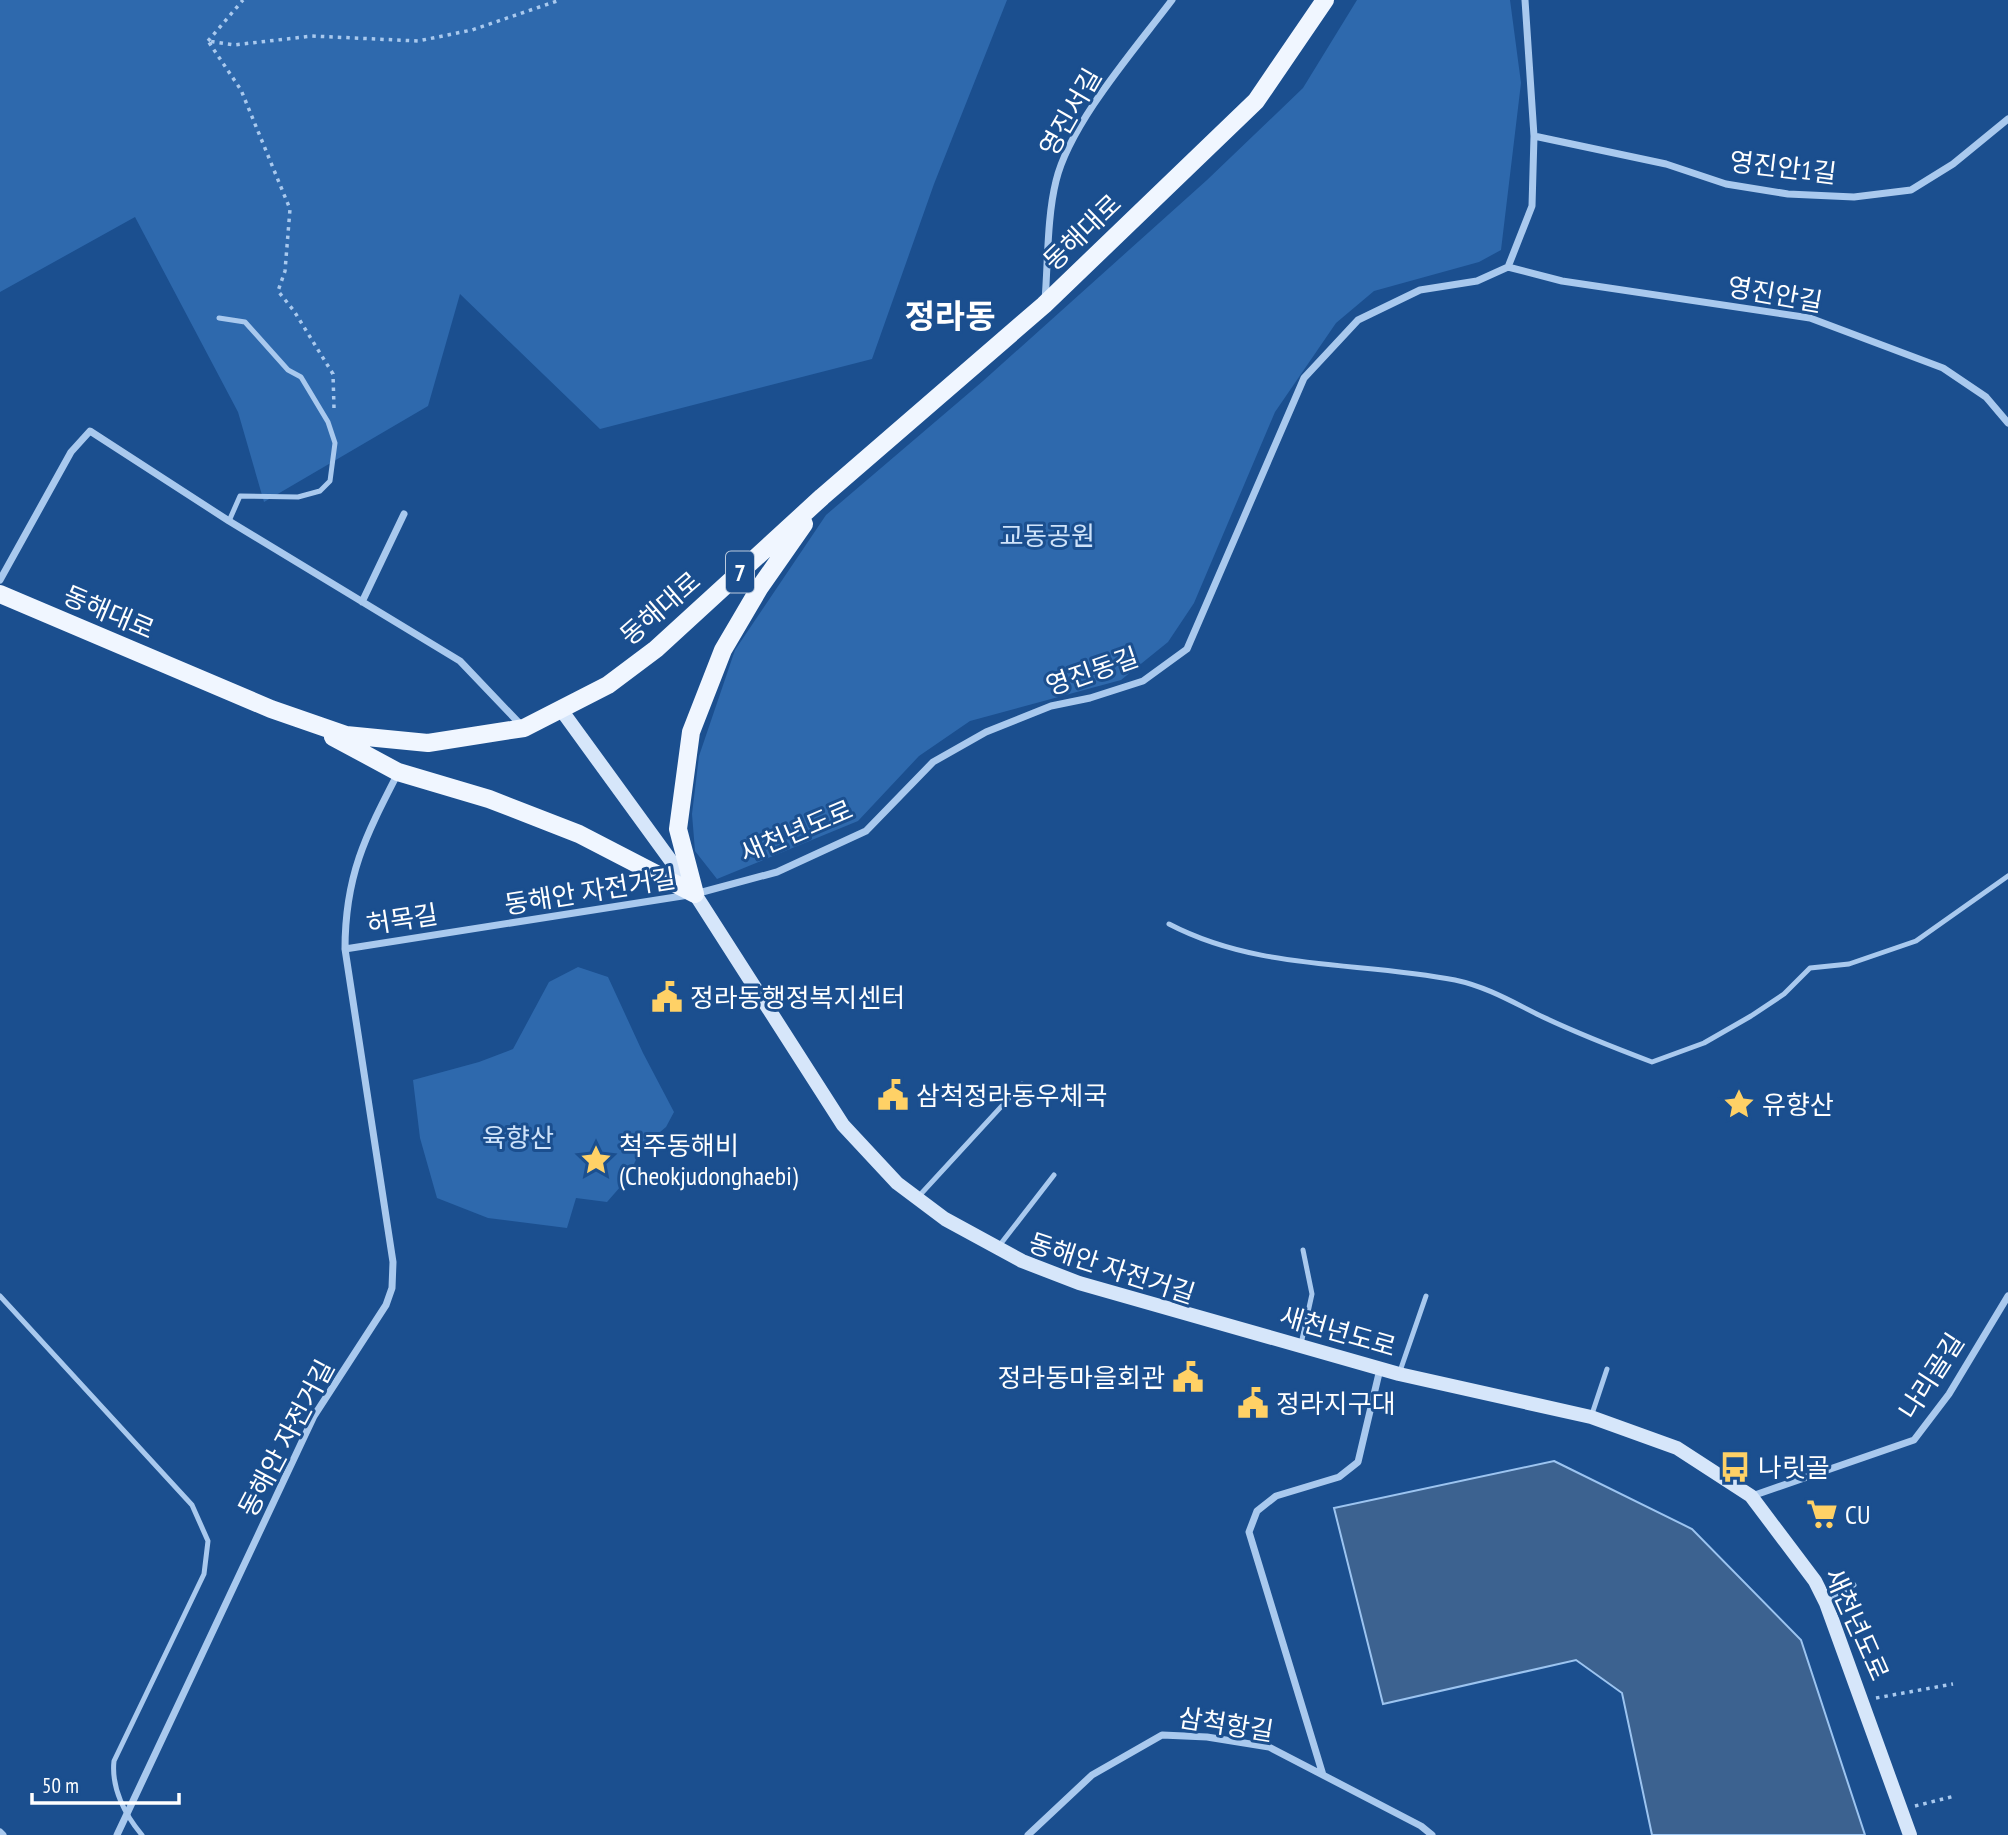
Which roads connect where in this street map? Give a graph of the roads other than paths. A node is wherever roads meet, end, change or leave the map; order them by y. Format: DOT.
graph roads {
  1 [pos="1172,0"];
  2 [pos="1325,0"];
  3 [pos="1525,0"];
  4 [pos="2008,119"];
  5 [pos="1534,136"];
  6 [pos="1508,267"];
  7 [pos="1044,304"];
  8 [pos="219,318"];
  9 [pos="2008,423"];
  10 [pos="822,497"];
  11 [pos="404,514"];
  12 [pos="229,521"];
  13 [pos="0,580"];
  14 [pos="0,594"];
  15 [pos="362,602"];
  16 [pos="562,711"];
  17 [pos="312,725"];
  18 [pos="524,728"];
  19 [pos="933,762"];
  20 [pos="398,772"];
  21 [pos="2008,876"];
  22 [pos="695,894"];
  23 [pos="1169,924"];
  24 [pos="345,949"];
  25 [pos="1022,1084"];
  26 [pos="1054,1175"];
  27 [pos="917,1199"];
  28 [pos="997,1249"];
  29 [pos="1303,1250"];
  30 [pos="0,1296"];
  31 [pos="1426,1296"];
  32 [pos="2008,1296"];
  33 [pos="1301,1344"];
  34 [pos="1380,1368"];
  35 [pos="1607,1369"];
  36 [pos="1399,1374"];
  37 [pos="1591,1417"];
  38 [pos="1751,1496"];
  39 [pos="1854,1585"];
  40 [pos="1826,1603"];
  41 [pos="1324,1775"];
  42 [pos="128,1816"];
  43 [pos="117,1835"];
  44 [pos="142,1835"];
  45 [pos="1028,1835"];
  46 [pos="1432,1835"];
  47 [pos="1910,1835"];
  1 -- 7 [label="street, 영진서길"];
  2 -- 7 [label="main road, 동해대로 / 7"];
  3 -- 5 [label="street"];
  4 -- 5 [label="street, 영진안1길"];
  5 -- 6 [label="street"];
  6 -- 9 [label="street, 영진안길"];
  6 -- 19 [label="street, 영진동길"];
  7 -- 10 [label="main road, 동해대로 / 7"];
  8 -- 12 [label="lane"];
  10 -- 16 [label="main road, 동해대로 / 7"];
  10 -- 22 [label="main road"];
  11 -- 15 [label="street"];
  12 -- 13 [label="street"];
  12 -- 15 [label="street"];
  14 -- 17 [label="main road, 동해대로 / 7"];
  15 -- 18 [label="street"];
  16 -- 18 [label="main road, 동해대로 / 7"];
  16 -- 22 [label="street, 새천년도로"];
  17 -- 18 [label="main road, 동해대로 / 7"];
  17 -- 20 [label="main road"];
  19 -- 22 [label="street, 새천년도로"];
  20 -- 22 [label="main road"];
  20 -- 24 [label="street"];
  21 -- 23 [label="lane"];
  22 -- 24 [label="street, 허목길"];
  22 -- 27 [label="street, 새천년도로"];
  24 -- 42 [label="street, 허목길"];
  25 -- 27 [label="lane"];
  26 -- 28 [label="lane"];
  27 -- 28 [label="street, 새천년도로"];
  28 -- 33 [label="street, 새천년도로"];
  29 -- 33 [label="lane"];
  30 -- 42 [label="lane"];
  31 -- 36 [label="lane"];
  32 -- 38 [label="street, 나리골길"];
  33 -- 34 [label="street, 새천년도로"];
  34 -- 36 [label="street, 새천년도로"];
  34 -- 41 [label="street"];
  35 -- 37 [label="lane"];
  36 -- 37 [label="street, 새천년도로"];
  37 -- 38 [label="street, 새천년도로"];
  38 -- 40 [label="street, 새천년도로"];
  39 -- 40 [label="lane"];
  40 -- 47 [label="street, 새천년도로"];
  41 -- 45 [label="street, 삼척항길"];
  41 -- 46 [label="street, 삼척항길"];
  42 -- 43 [label="street, 허목길"];
  42 -- 44 [label="lane"];
}
